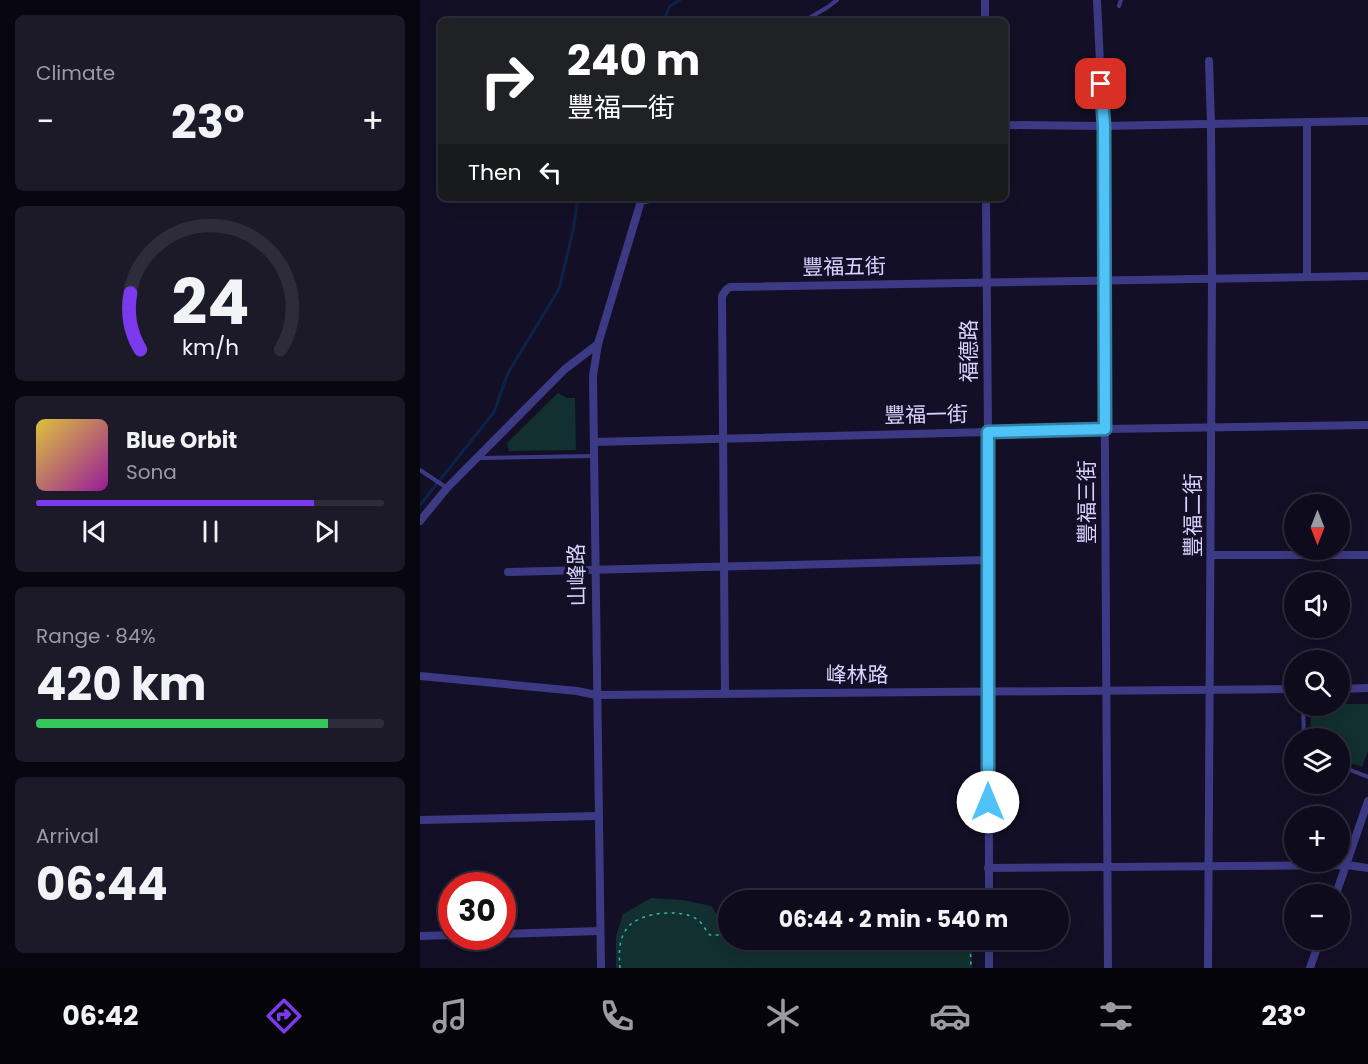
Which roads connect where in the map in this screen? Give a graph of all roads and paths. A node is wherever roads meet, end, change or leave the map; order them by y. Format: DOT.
graph roads {
  1 [pos="837,0"];
  2 [pos="985,0"];
  3 [pos="1097,0"];
  4 [pos="1120,0"];
  5 [pos="1119,6"];
  6 [pos="809,18"];
  7 [pos="985,18"];
  8 [pos="1209,61"];
  9 [pos="1368,121"];
  10 [pos="1307,122"];
  11 [pos="1211,124"];
  12 [pos="1008,125"];
  13 [pos="1104,126"];
  14 [pos="640,201"];
  15 [pos="986,201"];
  16 [pos="1368,276"];
  17 [pos="1307,278"];
  18 [pos="1212,280"];
  19 [pos="1104,281"];
  20 [pos="987,282"];
  21 [pos="598,344"];
  22 [pos="1368,425"];
  23 [pos="1211,428"];
  24 [pos="1105,429"];
  25 [pos="988,432"];
  26 [pos="722,438"];
  27 [pos="594,442"];
  28 [pos="594,456"];
  29 [pos="477,458"];
  30 [pos="420,470"];
  31 [pos="447,488"];
  32 [pos="420,521"];
  33 [pos="1211,555"];
  34 [pos="1368,555"];
  35 [pos="987,560"];
  36 [pos="723,567"];
  37 [pos="595,570"];
  38 [pos="508,572"];
  39 [pos="420,676"];
  40 [pos="1368,688"];
  41 [pos="1284,689"];
  42 [pos="1350,689"];
  43 [pos="1210,690"];
  44 [pos="1106,691"];
  45 [pos="988,692"];
  46 [pos="725,694"];
  47 [pos="596,695"];
  48 [pos="1350,770"];
  49 [pos="1368,777"];
  50 [pos="1368,801"];
  51 [pos="599,816"];
  52 [pos="420,820"];
  53 [pos="1350,856"];
  54 [pos="1209,865"];
  55 [pos="1284,865"];
  56 [pos="1350,865"];
  57 [pos="1107,866"];
  58 [pos="988,867"];
  59 [pos="1368,868"];
  60 [pos="989,890"];
  61 [pos="600,931"];
  62 [pos="516,934"];
  63 [pos="718,934"];
  64 [pos="438,935"];
  65 [pos="420,936"];
  66 [pos="970,950"];
  67 [pos="989,950"];
  68 [pos="1316,950"];
  69 [pos="601,968"];
  70 [pos="620,968"];
  71 [pos="971,968"];
  72 [pos="989,968"];
  73 [pos="1108,968"];
  74 [pos="1208,968"];
  75 [pos="1310,968"];
  1 -- 6 [label="lane"];
  2 -- 7 [label="street"];
  3 -- 13 [label="street, 豐福三街"];
  4 -- 5 [label="lane"];
  8 -- 11 [label="street, 豐福二街"];
  9 -- 10 [label="street"];
  10 -- 11 [label="street"];
  10 -- 17 [label="street"];
  11 -- 13 [label="street"];
  11 -- 18 [label="street, 豐福二街"];
  12 -- 13 [label="street"];
  13 -- 19 [label="street, 豐福三街"];
  14 -- 21 [label="street, 山峰路"];
  15 -- 20 [label="street, 福德路"];
  16 -- 17 [label="street, 豐福五街"];
  17 -- 18 [label="street, 豐福五街"];
  18 -- 19 [label="street, 豐福五街"];
  18 -- 23 [label="street, 豐福二街"];
  19 -- 20 [label="street, 豐福五街"];
  19 -- 24 [label="street, 豐福三街"];
  20 -- 25 [label="street, 福德路"];
  20 -- 26 [label="street, 豐福五街"];
  21 -- 27 [label="street, 山峰路"];
  21 -- 29 [label="street"];
  22 -- 23 [label="street, 豐福一街"];
  23 -- 24 [label="street, 豐福一街"];
  23 -- 33 [label="street, 豐福二街"];
  24 -- 25 [label="street, 豐福一街"];
  24 -- 44 [label="street, 豐福三街"];
  25 -- 26 [label="street, 豐福一街"];
  25 -- 35 [label="street, 福德路"];
  26 -- 27 [label="street, 豐福一街"];
  26 -- 36 [label="street, 豐福五街"];
  27 -- 28 [label="street, 山峰路"];
  28 -- 29 [label="lane"];
  28 -- 37 [label="street, 山峰路"];
  29 -- 31 [label="street"];
  30 -- 31 [label="lane"];
  31 -- 32 [label="street"];
  33 -- 34 [label="street"];
  33 -- 43 [label="street, 豐福二街"];
  35 -- 36 [label="street"];
  35 -- 45 [label="street, 福德路"];
  36 -- 37 [label="street"];
  36 -- 46 [label="street, 豐福五街"];
  37 -- 38 [label="street"];
  37 -- 47 [label="street, 山峰路"];
  39 -- 47 [label="street, 峰林路"];
  40 -- 42 [label="street"];
  41 -- 43 [label="street, 峰林路"];
  43 -- 44 [label="street, 峰林路"];
  43 -- 54 [label="street, 豐福二街"];
  44 -- 45 [label="street, 峰林路"];
  44 -- 57 [label="street, 豐福三街"];
  45 -- 46 [label="street, 峰林路"];
  45 -- 58 [label="street, 福德路"];
  46 -- 47 [label="street, 峰林路"];
  47 -- 51 [label="street, 山峰路"];
  48 -- 49 [label="lane"];
  50 -- 53 [label="street"];
  51 -- 52 [label="street"];
  51 -- 61 [label="street, 山峰路"];
  54 -- 55 [label="street"];
  54 -- 57 [label="street"];
  54 -- 74 [label="street, 豐福二街"];
  56 -- 59 [label="street"];
  57 -- 58 [label="street"];
  57 -- 73 [label="street, 豐福三街"];
  58 -- 60 [label="street, 福德路"];
  61 -- 62 [label="street"];
  61 -- 69 [label="street, 山峰路"];
  63 -- 70 [label="path"];
  64 -- 65 [label="street"];
  66 -- 71 [label="path"];
  67 -- 72 [label="street"];
  68 -- 75 [label="street"];
}
